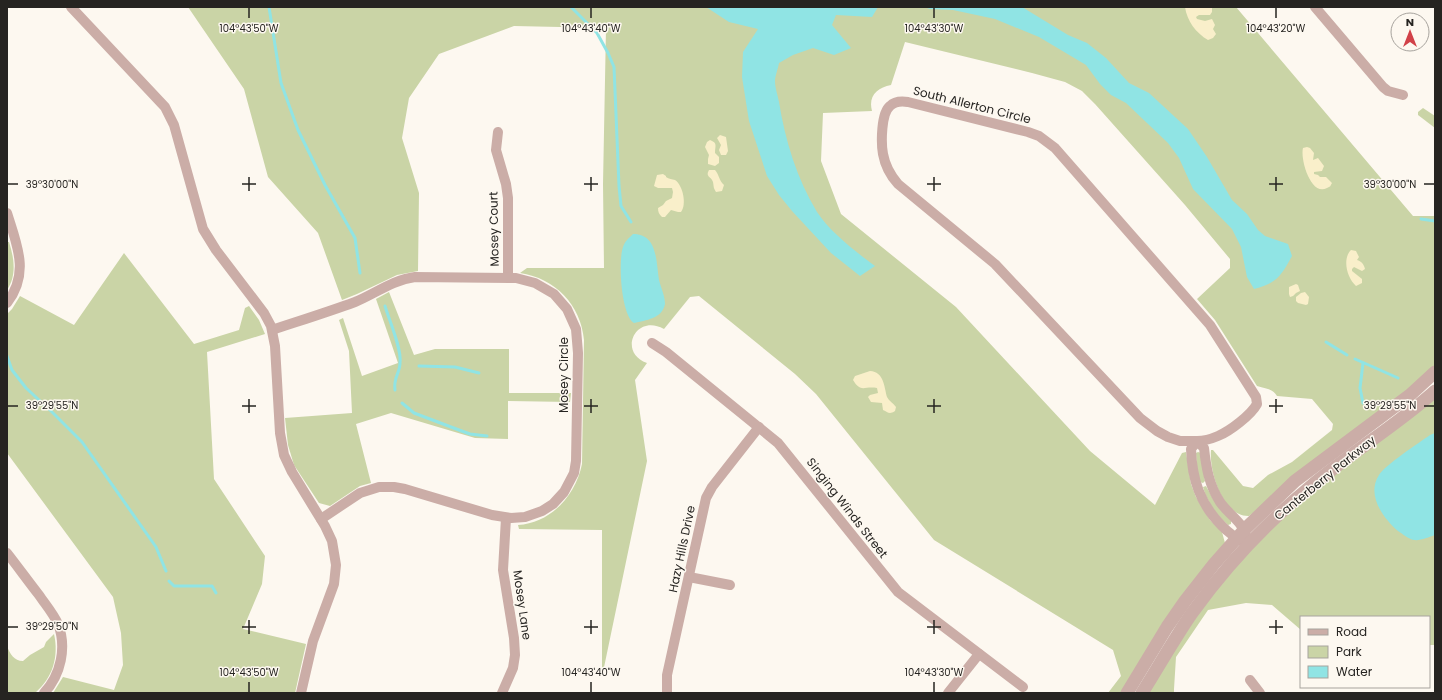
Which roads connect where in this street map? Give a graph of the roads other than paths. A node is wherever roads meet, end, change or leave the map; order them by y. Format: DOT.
graph roads {
  1 [pos="71,7"];
  2 [pos="1315,7"];
  3 [pos="1403,95"];
  4 [pos="498,132"];
  5 [pos="7,213"];
  6 [pos="508,278"];
  7 [pos="7,303"];
  8 [pos="272,330"];
  9 [pos="652,343"];
  10 [pos="1435,372"];
  11 [pos="1435,391"];
  12 [pos="759,427"];
  13 [pos="1197,442"];
  14 [pos="321,518"];
  15 [pos="506,518"];
  16 [pos="1243,537"];
  17 [pos="7,553"];
  18 [pos="689,577"];
  19 [pos="730,585"];
  20 [pos="979,654"];
  21 [pos="1250,680"];
  22 [pos="1023,687"];
  23 [pos="44,693"];
  24 [pos="301,693"];
  25 [pos="502,693"];
  26 [pos="667,693"];
  27 [pos="948,693"];
  28 [pos="1127,693"];
  29 [pos="1142,693"];
  30 [pos="1260,693"];
  1 -- 8 [label="street"];
  2 -- 3 [label="street"];
  4 -- 6 [label="street, Mosey Court"];
  5 -- 7 [label="street"];
  6 -- 8 [label="street, Mosey Circle"];
  6 -- 15 [label="street, Mosey Circle"];
  8 -- 14 [label="street"];
  9 -- 12 [label="street, Singing Winds Street"];
  10 -- 16 [label="street, Canterberry Parkway"];
  11 -- 16 [label="street, Canterberry Parkway"];
  12 -- 18 [label="street, Hazy Hills Drive"];
  12 -- 20 [label="street, Singing Winds Street"];
  13 -- 13 [label="street, South Allerton Circle"];
  13 -- 16 [label="street"];
  13 -- 16 [label="street"];
  14 -- 15 [label="street, Mosey Circle"];
  14 -- 24 [label="street"];
  15 -- 25 [label="street, Mosey Lane"];
  16 -- 28 [label="street, Canterberry Parkway"];
  16 -- 29 [label="street, Canterberry Parkway"];
  17 -- 23 [label="street"];
  18 -- 19 [label="street"];
  18 -- 26 [label="street, Hazy Hills Drive"];
  20 -- 22 [label="street, Singing Winds Street"];
  20 -- 27 [label="street"];
  21 -- 30 [label="street"];
}
